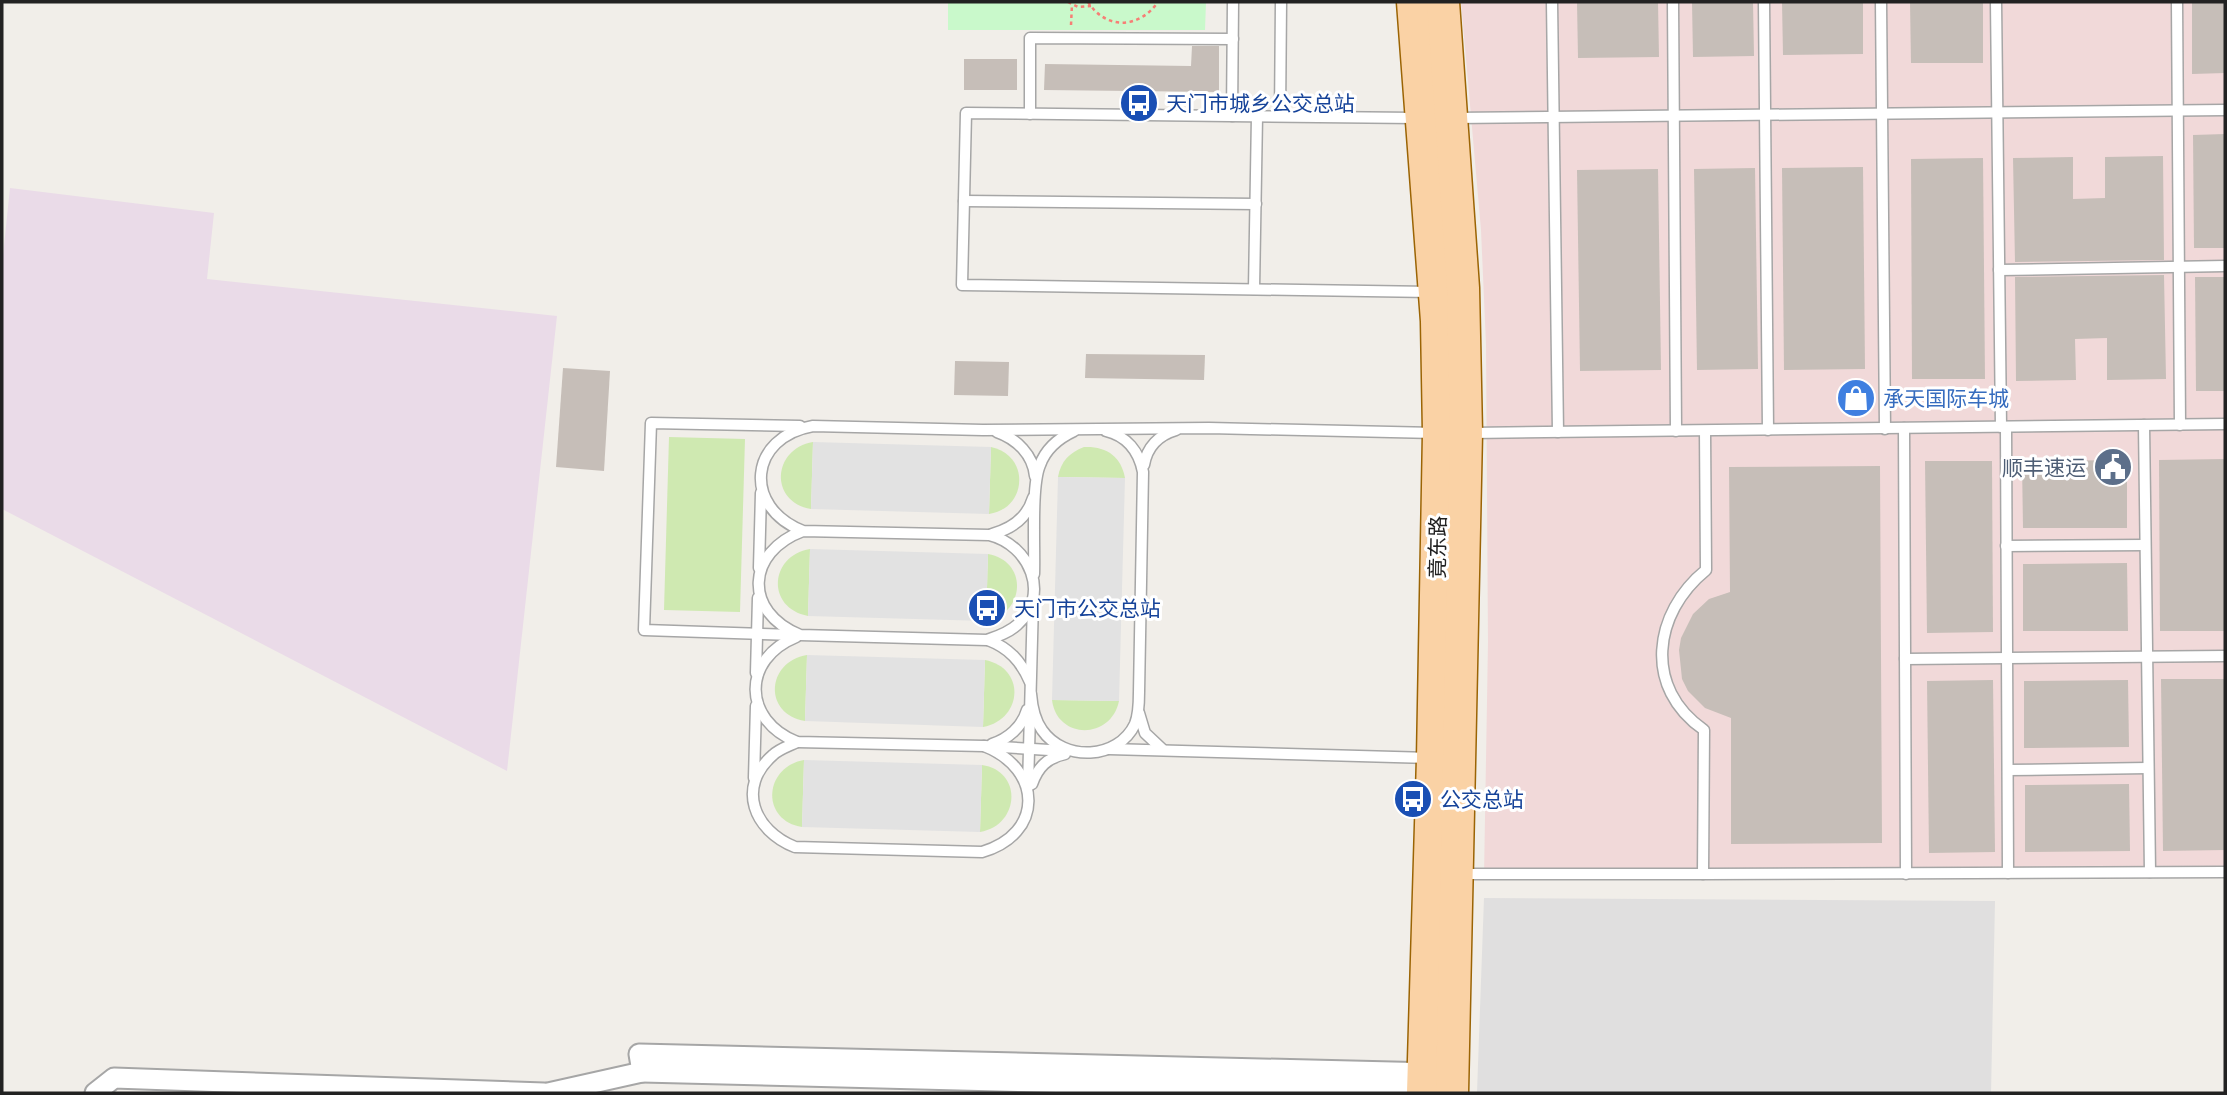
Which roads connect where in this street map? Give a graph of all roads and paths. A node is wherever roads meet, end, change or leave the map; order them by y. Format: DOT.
graph roads {
  1 [pos="1158,2"];
  2 [pos="1233,2"];
  3 [pos="1281,2"];
  4 [pos="1413,2"];
  5 [pos="1443,2"];
  6 [pos="1552,2"];
  7 [pos="1673,2"];
  8 [pos="1765,2"];
  9 [pos="1881,2"];
  10 [pos="1996,2"];
  11 [pos="2177,2"];
  12 [pos="1070,3"];
  13 [pos="1090,4"];
  14 [pos="1072,38"];
  15 [pos="1233,39"];
  16 [pos="2178,110"];
  17 [pos="2225,110"];
  18 [pos="1998,112"];
  19 [pos="1882,113"];
  20 [pos="1030,114"];
  21 [pos="1766,114"];
  22 [pos="1674,115"];
  23 [pos="1232,116"];
  24 [pos="1257,116"];
  25 [pos="1280,116"];
  26 [pos="1554,116"];
  27 [pos="1437,118"];
  28 [pos="964,201"];
  29 [pos="1255,204"];
  30 [pos="2225,266"];
  31 [pos="2179,267"];
  32 [pos="1999,270"];
  33 [pos="1254,289"];
  34 [pos="1435,292"];
  35 [pos="2225,424"];
  36 [pos="2144,425"];
  37 [pos="2180,425"];
  38 [pos="813,426"];
  39 [pos="2004,427"];
  40 [pos="1097,428"];
  41 [pos="1181,428"];
  42 [pos="1904,428"];
  43 [pos="1885,429"];
  44 [pos="983,430"];
  45 [pos="1769,430"];
  46 [pos="1676,431"];
  47 [pos="1705,431"];
  48 [pos="1558,432"];
  49 [pos="1452,433"];
  50 [pos="1143,473"];
  51 [pos="761,482"];
  52 [pos="1036,488"];
  53 [pos="803,531"];
  54 [pos="989,535"];
  55 [pos="2145,545"];
  56 [pos="2006,546"];
  57 [pos="759,586"];
  58 [pos="1033,589"];
  59 [pos="757,634"];
  60 [pos="800,635"];
  61 [pos="987,640"];
  62 [pos="2225,656"];
  63 [pos="2147,657"];
  64 [pos="1905,659"];
  65 [pos="2007,659"];
  66 [pos="756,693"];
  67 [pos="1031,694"];
  68 [pos="1138,709"];
  69 [pos="797,742"];
  70 [pos="984,746"];
  71 [pos="1108,748"];
  72 [pos="1029,749"];
  73 [pos="1163,750"];
  74 [pos="1078,752"];
  75 [pos="1446,758"];
  76 [pos="2148,768"];
  77 [pos="2008,770"];
  78 [pos="753,798"];
  79 [pos="1028,805"];
  80 [pos="2225,872"];
  81 [pos="2008,873"];
  82 [pos="2150,873"];
  83 [pos="1456,874"];
  84 [pos="1703,874"];
  85 [pos="1906,874"];
  86 [pos="1438,1086"];
  87 [pos="95,1093"];
  88 [pos="546,1093"];
  1 -- 13 [label="path"];
  2 -- 15 [label="lane"];
  3 -- 25 [label="lane"];
  4 -- 27 [label="main road, 竟东路"];
  5 -- 27 [label="main road, 竟东路"];
  6 -- 26 [label="lane"];
  7 -- 22 [label="lane"];
  8 -- 21 [label="lane"];
  9 -- 19 [label="lane"];
  10 -- 18 [label="lane"];
  11 -- 16 [label="lane"];
  12 -- 13 [label="path"];
  12 -- 14 [label="path"];
  14 -- 15 [label="lane"];
  14 -- 20 [label="lane"];
  15 -- 23 [label="lane"];
  16 -- 17 [label="lane"];
  16 -- 18 [label="lane"];
  16 -- 31 [label="lane"];
  18 -- 19 [label="lane"];
  18 -- 32 [label="lane"];
  19 -- 21 [label="lane"];
  19 -- 43 [label="lane"];
  20 -- 23 [label="lane"];
  20 -- 28 [label="lane"];
  21 -- 22 [label="lane"];
  21 -- 45 [label="lane"];
  22 -- 26 [label="lane"];
  22 -- 46 [label="lane"];
  23 -- 24 [label="lane"];
  24 -- 25 [label="lane"];
  24 -- 29 [label="lane"];
  25 -- 27 [label="lane"];
  26 -- 27 [label="lane"];
  26 -- 48 [label="lane"];
  27 -- 34 [label="main road, 竟东路"];
  27 -- 49 [label="main road, 竟东路"];
  28 -- 29 [label="lane"];
  28 -- 33 [label="lane"];
  29 -- 33 [label="lane"];
  30 -- 31 [label="lane"];
  31 -- 32 [label="lane"];
  31 -- 37 [label="lane"];
  32 -- 39 [label="lane"];
  33 -- 34 [label="lane"];
  34 -- 49 [label="main road, 竟东路"];
  35 -- 37 [label="lane"];
  36 -- 37 [label="lane"];
  36 -- 39 [label="lane"];
  36 -- 55 [label="lane"];
  38 -- 44 [label="lane"];
  38 -- 51 [label="lane"];
  38 -- 59 [label="lane"];
  39 -- 42 [label="lane"];
  39 -- 56 [label="lane"];
  40 -- 41 [label="lane"];
  40 -- 44 [label="lane"];
  40 -- 50 [label="lane"];
  40 -- 52 [label="lane"];
  41 -- 49 [label="lane"];
  41 -- 50 [label="lane"];
  42 -- 43 [label="lane"];
  42 -- 64 [label="lane"];
  43 -- 45 [label="lane"];
  44 -- 52 [label="lane"];
  45 -- 47 [label="lane"];
  46 -- 47 [label="lane"];
  46 -- 48 [label="lane"];
  47 -- 84 [label="lane"];
  48 -- 49 [label="lane"];
  49 -- 75 [label="main road, 竟东路"];
  50 -- 68 [label="lane"];
  51 -- 53 [label="lane"];
  51 -- 57 [label="lane"];
  52 -- 54 [label="lane"];
  52 -- 58 [label="lane"];
  53 -- 54 [label="lane"];
  53 -- 57 [label="lane"];
  54 -- 58 [label="lane"];
  55 -- 56 [label="lane"];
  55 -- 63 [label="lane"];
  56 -- 65 [label="lane"];
  57 -- 59 [label="lane"];
  57 -- 60 [label="lane"];
  58 -- 61 [label="lane"];
  58 -- 67 [label="lane"];
  59 -- 60 [label="lane"];
  59 -- 66 [label="lane"];
  60 -- 61 [label="lane"];
  60 -- 66 [label="lane"];
  61 -- 67 [label="lane"];
  62 -- 63 [label="lane"];
  63 -- 65 [label="lane"];
  63 -- 76 [label="lane"];
  64 -- 65 [label="lane"];
  64 -- 85 [label="lane"];
  65 -- 77 [label="lane"];
  66 -- 69 [label="lane"];
  66 -- 78 [label="lane"];
  67 -- 70 [label="lane"];
  67 -- 72 [label="lane"];
  67 -- 74 [label="lane"];
  68 -- 71 [label="lane"];
  68 -- 73 [label="lane"];
  69 -- 70 [label="lane"];
  69 -- 78 [label="lane"];
  70 -- 72 [label="lane"];
  70 -- 79 [label="lane"];
  71 -- 73 [label="lane"];
  71 -- 74 [label="lane"];
  72 -- 74 [label="lane"];
  72 -- 79 [label="lane"];
  73 -- 75 [label="lane"];
  74 -- 79 [label="lane"];
  75 -- 83 [label="main road, 竟东路"];
  75 -- 86 [label="main road, 竟东路"];
  76 -- 77 [label="lane"];
  76 -- 82 [label="lane"];
  77 -- 81 [label="lane"];
  78 -- 79 [label="lane"];
  80 -- 82 [label="lane"];
  81 -- 82 [label="lane"];
  81 -- 85 [label="lane"];
  83 -- 84 [label="lane"];
  83 -- 86 [label="main road, 竟东路"];
  84 -- 85 [label="lane"];
  86 -- 88 [label="street"];
  87 -- 88 [label="street"];
}
